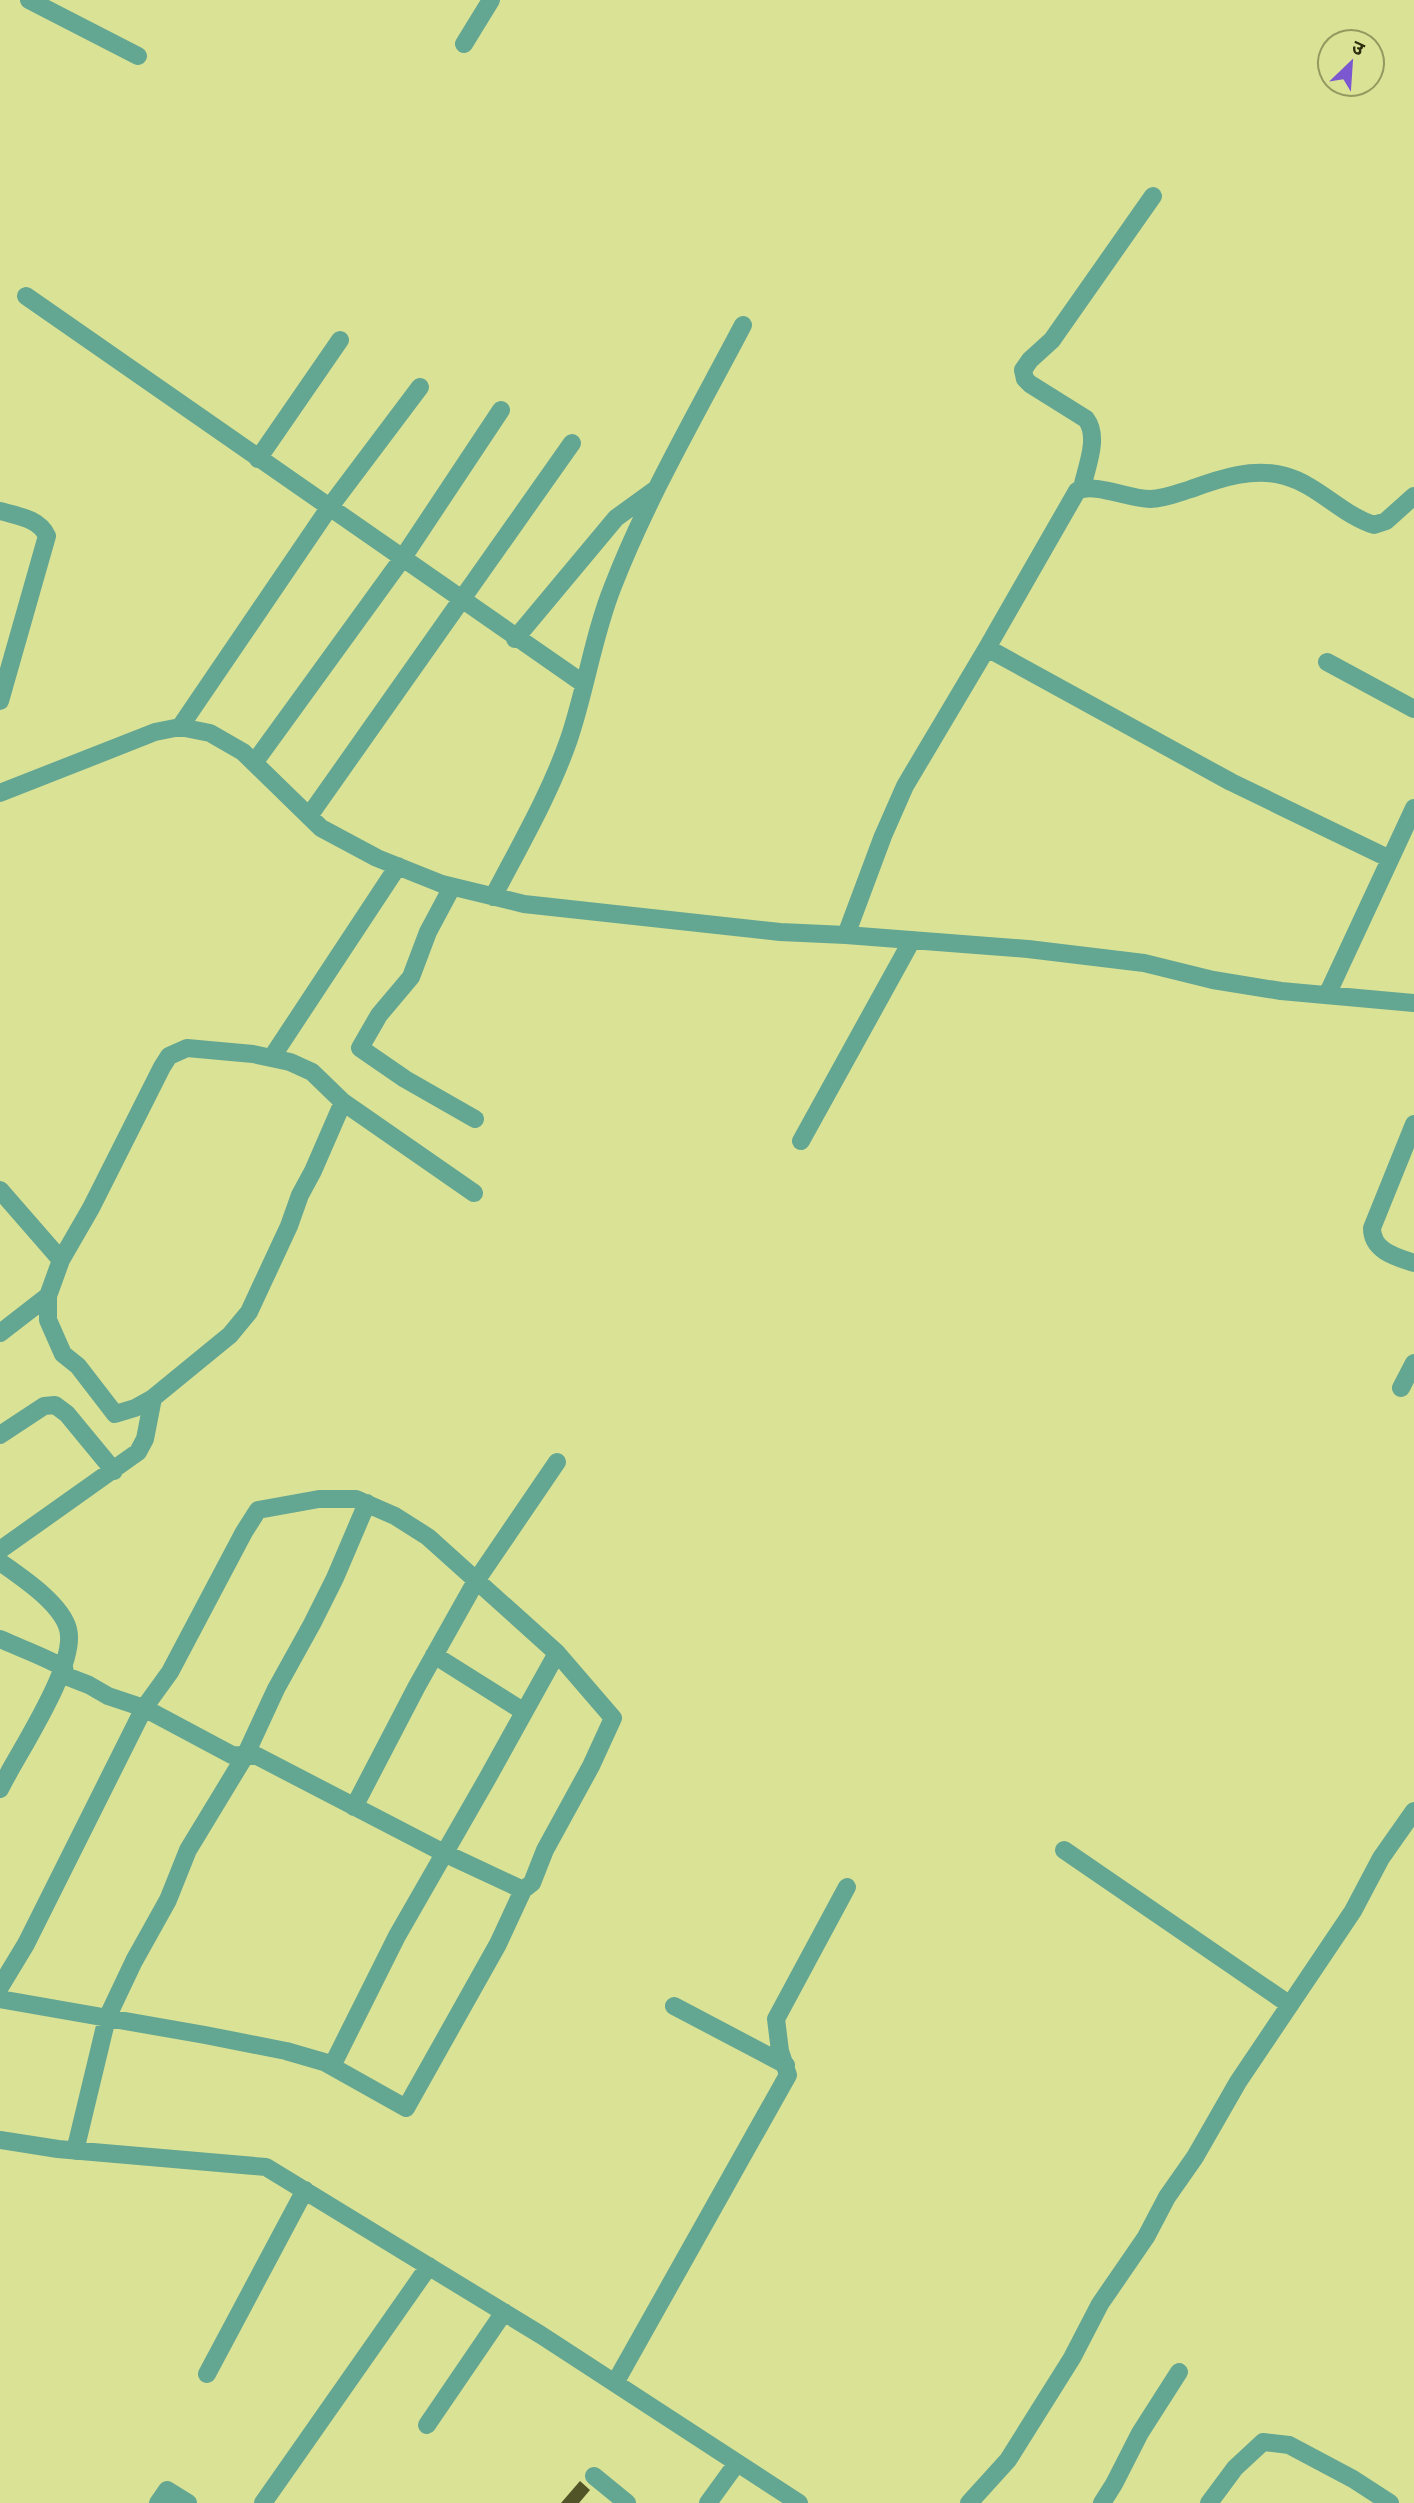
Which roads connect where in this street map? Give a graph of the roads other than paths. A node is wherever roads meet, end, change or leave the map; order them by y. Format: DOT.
graph roads {
  1 [pos="29,0"];
  2 [pos="491,0"];
  3 [pos="464,44"];
  4 [pos="138,56"];
  5 [pos="1153,196"];
  6 [pos="26,296"];
  7 [pos="743,325"];
  8 [pos="340,340"];
  9 [pos="420,387"];
  10 [pos="501,410"];
  11 [pos="572,443"];
  12 [pos="258,459"];
  13 [pos="657,488"];
  14 [pos="1082,488"];
  15 [pos="1414,496"];
  16 [pos="329,508"];
  17 [pos="0,511"];
  18 [pos="402,559"];
  19 [pos="461,600"];
  20 [pos="515,639"];
  21 [pos="988,648"];
  22 [pos="1327,662"];
  23 [pos="584,684"];
  24 [pos="0,701"];
  25 [pos="1414,709"];
  26 [pos="180,727"];
  27 [pos="254,763"];
  28 [pos="0,793"];
  29 [pos="1414,808"];
  30 [pos="309,816"];
  31 [pos="1390,859"];
  32 [pos="398,866"];
  33 [pos="452,887"];
  34 [pos="494,897"];
  35 [pos="846,935"];
  36 [pos="912,940"];
  37 [pos="1327,995"];
  38 [pos="1414,1003"];
  39 [pos="272,1057"];
  40 [pos="344,1102"];
  41 [pos="475,1119"];
  42 [pos="1414,1125"];
  43 [pos="801,1141"];
  44 [pos="0,1190"];
  45 [pos="474,1193"];
  46 [pos="7,1209"];
  47 [pos="61,1260"];
  48 [pos="1414,1263"];
  49 [pos="48,1296"];
  50 [pos="0,1333"];
  51 [pos="1414,1363"];
  52 [pos="1401,1388"];
  53 [pos="153,1398"];
  54 [pos="0,1436"];
  55 [pos="557,1462"];
  56 [pos="114,1471"];
  57 [pos="367,1503"];
  58 [pos="0,1550"];
  59 [pos="0,1562"];
  60 [pos="476,1581"];
  61 [pos="0,1639"];
  62 [pos="557,1653"];
  63 [pos="434,1655"];
  64 [pos="64,1668"];
  65 [pos="144,1708"];
  66 [pos="523,1711"];
  67 [pos="245,1756"];
  68 [pos="0,1789"];
  69 [pos="354,1807"];
  70 [pos="1414,1811"];
  71 [pos="1064,1850"];
  72 [pos="444,1853"];
  73 [pos="847,1887"];
  74 [pos="523,1889"];
  75 [pos="0,1986"];
  76 [pos="0,1999"];
  77 [pos="1290,2005"];
  78 [pos="674,2006"];
  79 [pos="107,2018"];
  80 [pos="786,2065"];
  81 [pos="332,2066"];
  82 [pos="0,2140"];
  83 [pos="75,2151"];
  84 [pos="305,2190"];
  85 [pos="429,2266"];
  86 [pos="504,2312"];
  87 [pos="1179,2372"];
  88 [pos="207,2374"];
  89 [pos="615,2383"];
  90 [pos="427,2425"];
  91 [pos="737,2463"];
  92 [pos="594,2476"];
  93 [pos="158,2503"];
  94 [pos="188,2503"];
  95 [pos="263,2503"];
  96 [pos="627,2503"];
  97 [pos="708,2503"];
  98 [pos="799,2503"];
  99 [pos="969,2503"];
  100 [pos="1102,2503"];
  101 [pos="1209,2503"];
  102 [pos="1390,2503"];
  1 -- 4 [label="street"];
  2 -- 3 [label="street"];
  5 -- 14 [label="street"];
  6 -- 12 [label="street"];
  7 -- 13 [label="street"];
  8 -- 12 [label="street"];
  9 -- 16 [label="street"];
  10 -- 18 [label="street"];
  11 -- 19 [label="street"];
  12 -- 16 [label="street"];
  13 -- 20 [label="street"];
  13 -- 23 [label="street"];
  14 -- 15 [label="street"];
  14 -- 21 [label="street"];
  16 -- 18 [label="street"];
  16 -- 26 [label="street"];
  17 -- 24 [label="street"];
  18 -- 19 [label="street"];
  18 -- 27 [label="street"];
  19 -- 20 [label="street"];
  19 -- 30 [label="street"];
  20 -- 23 [label="street"];
  21 -- 31 [label="street"];
  21 -- 35 [label="street"];
  22 -- 25 [label="street"];
  23 -- 34 [label="street"];
  26 -- 27 [label="street"];
  26 -- 28 [label="street"];
  27 -- 30 [label="street"];
  29 -- 31 [label="street"];
  30 -- 32 [label="street"];
  31 -- 37 [label="street"];
  32 -- 33 [label="street"];
  32 -- 39 [label="street"];
  33 -- 34 [label="street"];
  33 -- 41 [label="street"];
  34 -- 35 [label="street"];
  35 -- 36 [label="street"];
  36 -- 37 [label="street"];
  36 -- 43 [label="street"];
  37 -- 38 [label="street"];
  39 -- 40 [label="street"];
  39 -- 47 [label="street"];
  40 -- 45 [label="street"];
  40 -- 53 [label="street"];
  42 -- 48 [label="street"];
  44 -- 46 [label="street"];
  46 -- 47 [label="street"];
  47 -- 49 [label="street"];
  49 -- 50 [label="street"];
  49 -- 53 [label="street"];
  51 -- 52 [label="street"];
  53 -- 56 [label="street"];
  54 -- 56 [label="street"];
  55 -- 60 [label="street"];
  56 -- 58 [label="street"];
  57 -- 60 [label="street"];
  57 -- 65 [label="street"];
  57 -- 67 [label="street"];
  59 -- 64 [label="street"];
  60 -- 62 [label="street"];
  60 -- 63 [label="street"];
  61 -- 64 [label="street"];
  62 -- 66 [label="street"];
  62 -- 74 [label="street"];
  63 -- 66 [label="street"];
  63 -- 69 [label="street"];
  64 -- 65 [label="street"];
  64 -- 68 [label="street"];
  65 -- 67 [label="street"];
  65 -- 75 [label="street"];
  66 -- 72 [label="street"];
  67 -- 69 [label="street"];
  67 -- 79 [label="street"];
  69 -- 72 [label="street"];
  70 -- 77 [label="street"];
  71 -- 77 [label="street"];
  72 -- 74 [label="street"];
  72 -- 81 [label="street"];
  73 -- 80 [label="street"];
  74 -- 81 [label="street"];
  76 -- 79 [label="street"];
  77 -- 99 [label="street"];
  78 -- 80 [label="street"];
  79 -- 81 [label="street"];
  79 -- 83 [label="street"];
  80 -- 89 [label="street"];
  82 -- 83 [label="street"];
  83 -- 84 [label="street"];
  84 -- 85 [label="street"];
  84 -- 88 [label="street"];
  85 -- 86 [label="street"];
  85 -- 95 [label="street"];
  86 -- 89 [label="street"];
  86 -- 90 [label="street"];
  87 -- 100 [label="street"];
  89 -- 91 [label="street"];
  91 -- 97 [label="street"];
  91 -- 98 [label="street"];
  92 -- 96 [label="street"];
  93 -- 94 [label="street"];
  101 -- 102 [label="street"];
}
